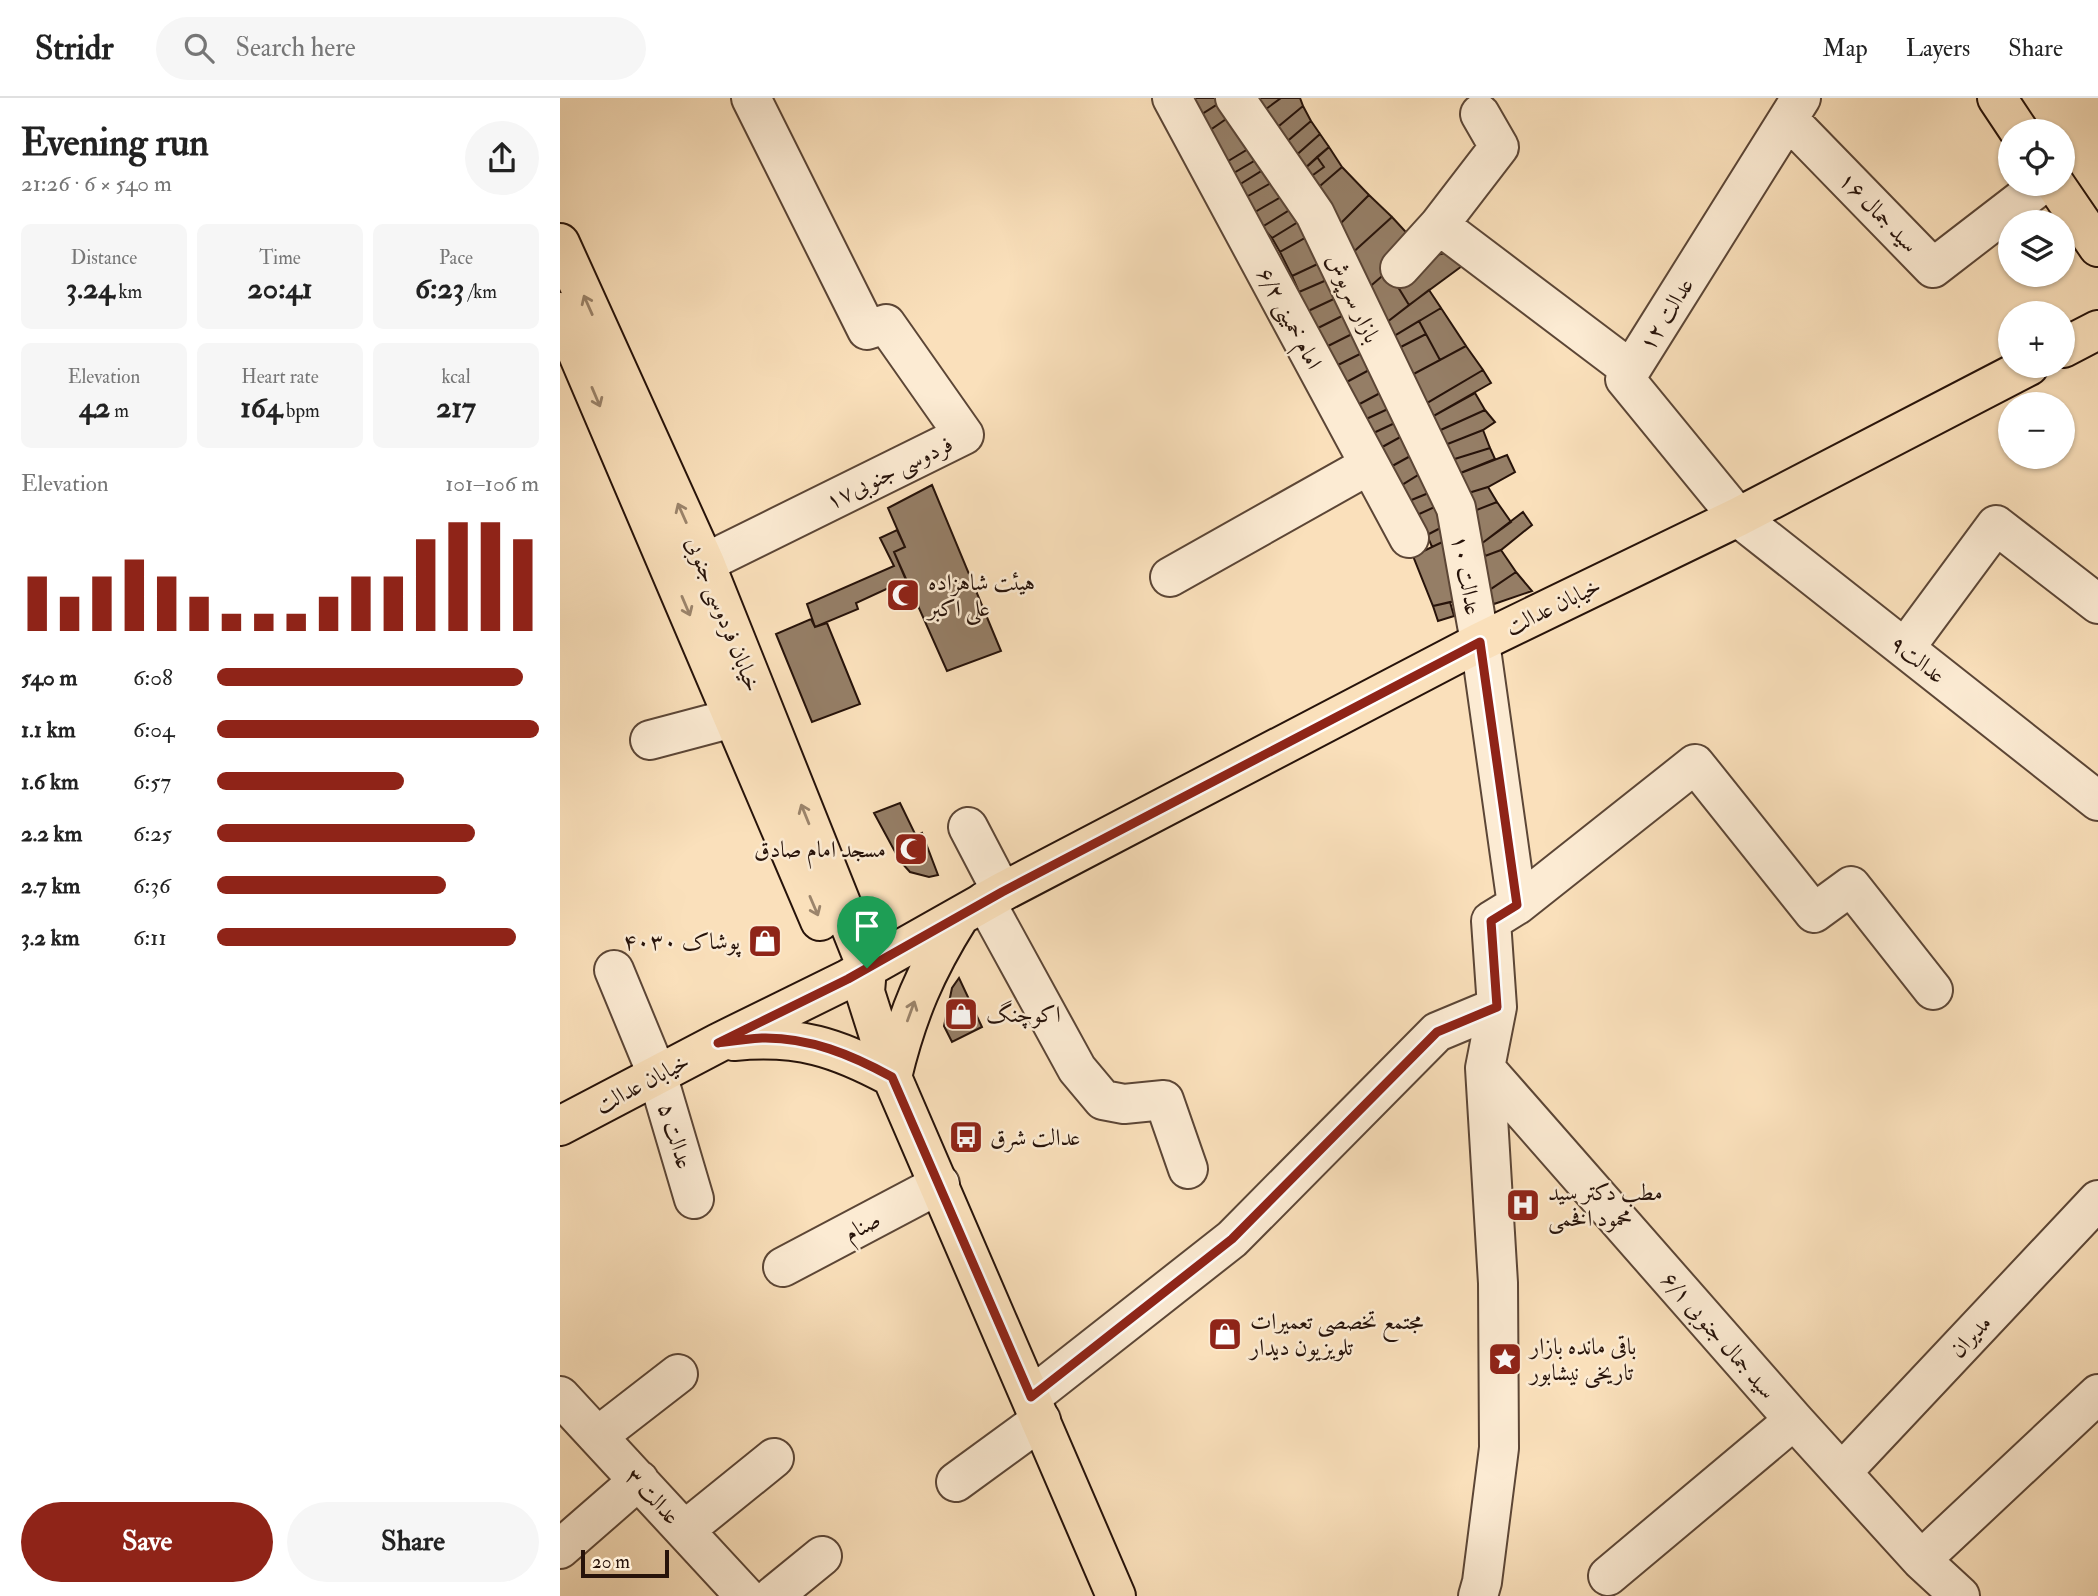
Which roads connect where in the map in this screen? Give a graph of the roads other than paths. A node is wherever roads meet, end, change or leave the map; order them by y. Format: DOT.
graph roads {
  1 [pos="751,98"];
  2 [pos="1171,98"];
  3 [pos="1235,98"];
  4 [pos="1997,98"];
  5 [pos="1794,108"];
  6 [pos="1480,114"];
  7 [pos="2011,119"];
  8 [pos="2026,196"];
  9 [pos="2063,196"];
  10 [pos="1439,225"];
  11 [pos="560,243"];
  12 [pos="2098,247"];
  13 [pos="1400,268"];
  14 [pos="560,312"];
  15 [pos="2098,330"];
  16 [pos="2075,342"];
  17 [pos="1631,370"];
  18 [pos="2006,378"];
  19 [pos="1369,464"];
  20 [pos="1456,508"];
  21 [pos="1738,517"];
  22 [pos="1409,538"];
  23 [pos="705,563"];
  24 [pos="1170,577"];
  25 [pos="2098,604"];
  26 [pos="1480,642"];
  27 [pos="1905,648"];
  28 [pos="733,718"];
  29 [pos="650,740"];
  30 [pos="2098,801"];
  31 [pos="968,827"];
  32 [pos="983,902"];
  33 [pos="1517,905"];
  34 [pos="614,970"];
  35 [pos="860,980"];
  36 [pos="1933,990"];
  37 [pos="1497,1007"];
  38 [pos="718,1043"];
  39 [pos="1485,1068"];
  40 [pos="657,1074"];
  41 [pos="892,1077"];
  42 [pos="560,1126"];
  43 [pos="1188,1169"];
  44 [pos="940,1184"];
  45 [pos="694,1199"];
  46 [pos="2098,1200"];
  47 [pos="783,1268"];
  48 [pos="678,1374"];
  49 [pos="2098,1394"];
  50 [pos="560,1396"];
  51 [pos="1036,1408"];
  52 [pos="1794,1420"];
  53 [pos="598,1436"];
  54 [pos="774,1458"];
  55 [pos="1842,1472"];
  56 [pos="639,1480"];
  57 [pos="956,1482"];
  58 [pos="685,1530"];
  59 [pos="560,1549"];
  60 [pos="822,1556"];
  61 [pos="1921,1560"];
  62 [pos="1608,1576"];
  63 [pos="745,1596"];
  64 [pos="773,1596"];
  65 [pos="1116,1596"];
  66 [pos="1478,1596"];
  67 [pos="1960,1596"];
  1 -- 23 [label="street, فردوسی جنوبی۱۷"];
  2 -- 19 [label="street, امام خمینی ۶/۲"];
  3 -- 20 [label="street, بازار سرپوش"];
  4 -- 7 [label="main road"];
  5 -- 8 [label="street, سید جمال ۱۶"];
  5 -- 17 [label="street, عدالت ۱۲"];
  6 -- 10 [label="street"];
  9 -- 12 [label="main road"];
  10 -- 13 [label="street"];
  10 -- 17 [label="street"];
  23 -- 11 [label="main road, خیابان فردوسی جنوبی, one-way"];
  14 -- 28 [label="main road, خیابان فردوسی جنوبی, one-way"];
  15 -- 16 [label="main road"];
  17 -- 21 [label="street, عدالت ۱۲"];
  18 -- 21 [label="main road, خیابان عدالت"];
  19 -- 22 [label="street, امام خمینی ۶/۲"];
  19 -- 24 [label="street"];
  20 -- 26 [label="street, عدالت ۱۰"];
  21 -- 26 [label="main road, خیابان عدالت"];
  21 -- 27 [label="street, عدالت۹"];
  35 -- 23 [label="main road, خیابان فردوسی جنوبی, one-way"];
  25 -- 27 [label="street"];
  26 -- 32 [label="main road, خیابان عدالت"];
  26 -- 33 [label="street, عدالت ۱۰"];
  27 -- 30 [label="street, عدالت۹"];
  28 -- 29 [label="street"];
  28 -- 35 [label="main road, خیابان فردوسی جنوبی, one-way"];
  31 -- 32 [label="street"];
  32 -- 35 [label="main road, خیابان عدالت"];
  41 -- 32 [label="main road, one-way"];
  32 -- 43 [label="street"];
  33 -- 36 [label="street"];
  33 -- 37 [label="street"];
  34 -- 40 [label="street, عدالت ۵"];
  35 -- 38 [label="main road, خیابان عدالت"];
  35 -- 41 [label="main road, خیابان فردوسی جنوبی"];
  37 -- 39 [label="street"];
  37 -- 51 [label="street"];
  38 -- 40 [label="main road, خیابان عدالت"];
  38 -- 41 [label="main road"];
  39 -- 52 [label="street, سید جمال جنوبی ۶/۱"];
  39 -- 66 [label="street"];
  40 -- 42 [label="main road, خیابان عدالت"];
  40 -- 45 [label="street, عدالت ۵"];
  41 -- 44 [label="main road, خیابان فردوسی جنوبی"];
  44 -- 47 [label="street, صنام"];
  44 -- 51 [label="main road, خیابان فردوسی جنوبی"];
  46 -- 55 [label="street, مدیران"];
  48 -- 53 [label="street"];
  49 -- 61 [label="street"];
  50 -- 53 [label="street, عدالت ۳"];
  51 -- 57 [label="street"];
  51 -- 65 [label="main road, خیابان فردوسی جنوبی"];
  52 -- 55 [label="street, سید جمال جنوبی ۶/۱"];
  52 -- 62 [label="street"];
  53 -- 56 [label="street, عدالت ۳"];
  54 -- 58 [label="street"];
  55 -- 61 [label="street, سید جمال جنوبی ۶/۱"];
  56 -- 58 [label="street, عدالت ۳"];
  56 -- 59 [label="street"];
  58 -- 63 [label="street, عدالت ۳"];
  60 -- 64 [label="street"];
  61 -- 67 [label="street, سید جمال جنوبی ۶/۱"];
}
